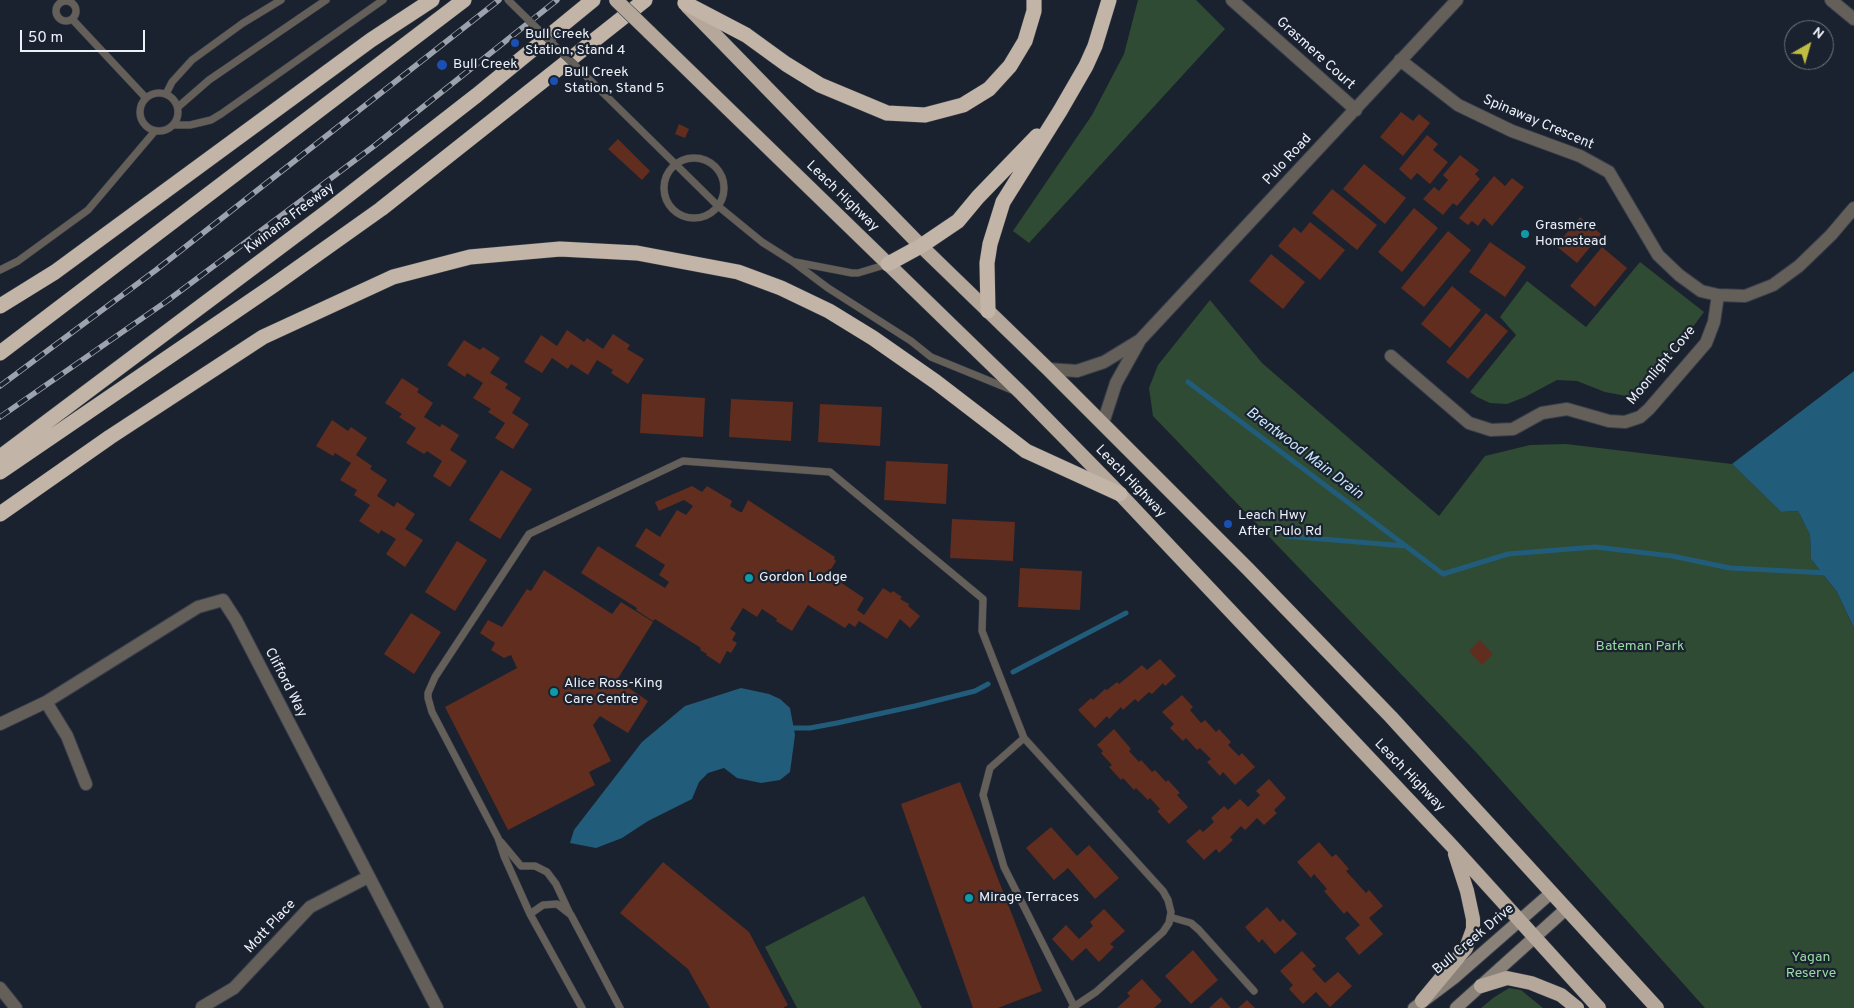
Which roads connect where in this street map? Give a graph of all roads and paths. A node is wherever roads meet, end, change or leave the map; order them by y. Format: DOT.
graph roads {
  1 [pos="64,0"];
  2 [pos="281,0"];
  3 [pos="326,0"];
  4 [pos="383,0"];
  5 [pos="432,0"];
  6 [pos="464,0"];
  7 [pos="508,0"];
  8 [pos="593,0"];
  9 [pos="616,0"];
  10 [pos="645,0"];
  11 [pos="1034,0"];
  12 [pos="1110,0"];
  13 [pos="1232,0"];
  14 [pos="1457,0"];
  15 [pos="1831,0"];
  16 [pos="683,2"];
  17 [pos="72,19"];
  18 [pos="1854,19"];
  19 [pos="1400,60"];
  20 [pos="166,94"];
  21 [pos="146,98"];
  22 [pos="178,107"];
  23 [pos="1356,110"];
  24 [pos="1060,111"];
  25 [pos="174,125"];
  26 [pos="155,131"];
  27 [pos="675,164"];
  28 [pos="718,206"];
  29 [pos="1854,208"];
  30 [pos="921,246"];
  31 [pos="792,261"];
  32 [pos="888,264"];
  33 [pos="0,270"];
  34 [pos="1718,295"];
  35 [pos="0,306"];
  36 [pos="988,310"];
  37 [pos="1140,340"];
  38 [pos="0,353"];
  39 [pos="1391,356"];
  40 [pos="1048,369"];
  41 [pos="1022,394"];
  42 [pos="1103,423"];
  43 [pos="0,457"];
  44 [pos="0,472"];
  45 [pos="1120,494"];
  46 [pos="0,514"];
  47 [pos="46,702"];
  48 [pos="0,724"];
  49 [pos="1024,738"];
  50 [pos="86,784"];
  51 [pos="498,838"];
  52 [pos="1452,846"];
  53 [pos="368,877"];
  54 [pos="1551,893"];
  55 [pos="1566,910"];
  56 [pos="530,914"];
  57 [pos="571,915"];
  58 [pos="1170,917"];
  59 [pos="1520,920"];
  60 [pos="1536,937"];
  61 [pos="1481,986"];
  62 [pos="0,988"];
  63 [pos="1254,991"];
  64 [pos="1418,1004"];
  65 [pos="202,1007"];
  66 [pos="16,1008"];
  67 [pos="437,1008"];
  68 [pos="582,1008"];
  69 [pos="620,1008"];
  70 [pos="1074,1008"];
  71 [pos="1456,1008"];
  72 [pos="1577,1008"];
  73 [pos="1599,1008"];
  74 [pos="1657,1008"];
  1 -- 17 [label="lane"];
  1 -- 17 [label="lane"];
  2 -- 20 [label="lane"];
  3 -- 22 [label="lane"];
  4 -- 25 [label="lane"];
  5 -- 35 [label="highway"];
  6 -- 38 [label="highway"];
  7 -- 27 [label="lane, bridge"];
  8 -- 43 [label="highway, Kwinana Freeway"];
  9 -- 32 [label="highway, Leach Highway, bridge"];
  10 -- 44 [label="highway"];
  11 -- 16 [label="highway"];
  12 -- 24 [label="highway"];
  13 -- 23 [label="street, Grasmere Court"];
  14 -- 19 [label="street, Pulo Road"];
  15 -- 18 [label="street"];
  16 -- 30 [label="highway, Leach Highway"];
  17 -- 21 [label="lane"];
  19 -- 23 [label="street, Pulo Road"];
  19 -- 34 [label="street, Spinaway Crescent"];
  20 -- 21 [label="lane"];
  20 -- 22 [label="lane"];
  21 -- 26 [label="lane"];
  22 -- 25 [label="lane"];
  23 -- 37 [label="street, Pulo Road"];
  24 -- 30 [label="highway"];
  24 -- 36 [label="highway"];
  25 -- 26 [label="lane"];
  26 -- 33 [label="lane"];
  27 -- 28 [label="lane"];
  27 -- 28 [label="lane"];
  27 -- 28 [label="lane"];
  28 -- 31 [label="lane"];
  29 -- 34 [label="street, Spinaway Crescent"];
  30 -- 32 [label="highway"];
  30 -- 36 [label="highway, Leach Highway"];
  31 -- 32 [label="lane"];
  31 -- 41 [label="lane"];
  32 -- 41 [label="highway, Leach Highway"];
  34 -- 39 [label="street, Moonlight Cove"];
  36 -- 40 [label="highway, Leach Highway"];
  37 -- 40 [label="street, Pulo Road"];
  37 -- 42 [label="street, Pulo Road"];
  40 -- 42 [label="highway, Leach Highway"];
  41 -- 45 [label="highway, Leach Highway"];
  42 -- 54 [label="highway, Leach Highway"];
  45 -- 46 [label="highway"];
  45 -- 52 [label="highway, Leach Highway"];
  47 -- 48 [label="street, Clifford Way"];
  47 -- 50 [label="street"];
  47 -- 53 [label="street, Clifford Way"];
  49 -- 51 [label="lane"];
  49 -- 58 [label="lane"];
  49 -- 70 [label="lane"];
  51 -- 56 [label="lane"];
  51 -- 57 [label="lane"];
  52 -- 59 [label="highway, Leach Highway"];
  52 -- 64 [label="highway"];
  53 -- 65 [label="street, Mott Place"];
  53 -- 67 [label="street, Clifford Way"];
  54 -- 55 [label="highway, Leach Highway"];
  54 -- 59 [label="main road, Bull Creek Drive"];
  55 -- 60 [label="main road"];
  55 -- 74 [label="highway, Leach Highway"];
  56 -- 57 [label="lane"];
  56 -- 68 [label="lane"];
  57 -- 69 [label="lane"];
  58 -- 63 [label="lane"];
  58 -- 70 [label="lane"];
  59 -- 60 [label="highway, Leach Highway"];
  59 -- 64 [label="main road, Bull Creek Drive"];
  60 -- 61 [label="main road"];
  60 -- 73 [label="highway, Leach Highway"];
  61 -- 71 [label="main road"];
  61 -- 72 [label="highway"];
  62 -- 66 [label="street"];
}
